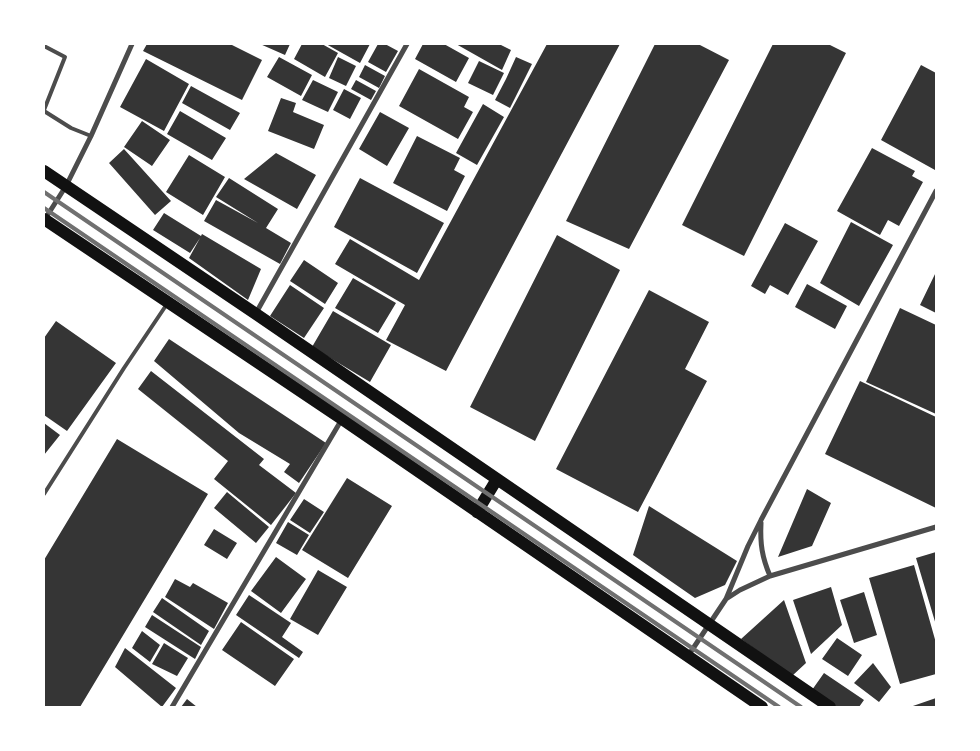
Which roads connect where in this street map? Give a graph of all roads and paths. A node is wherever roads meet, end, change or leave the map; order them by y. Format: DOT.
graph roads {
  1 [pos="132,44"];
  2 [pos="407,44"];
  3 [pos="44,46"];
  4 [pos="44,110"];
  5 [pos="91,136"];
  6 [pos="44,171"];
  7 [pos="66,186"];
  8 [pos="936,191"];
  9 [pos="44,220"];
  10 [pos="168,302"];
  11 [pos="256,314"];
  12 [pos="342,418"];
  13 [pos="498,479"];
  14 [pos="44,494"];
  15 [pos="477,512"];
  16 [pos="761,520"];
  17 [pos="936,527"];
  18 [pos="770,576"];
  19 [pos="726,599"];
  20 [pos="709,624"];
  21 [pos="688,656"];
  22 [pos="172,707"];
  23 [pos="762,707"];
  24 [pos="830,707"];
  1 -- 5 [label="street"];
  2 -- 11 [label="street"];
  3 -- 4 [label="lane"];
  4 -- 5 [label="lane"];
  5 -- 7 [label="street"];
  6 -- 7 [label="main road"];
  7 -- 9 [label="street"];
  7 -- 11 [label="main road"];
  8 -- 16 [label="street"];
  9 -- 10 [label="main road"];
  10 -- 12 [label="main road"];
  10 -- 14 [label="lane"];
  11 -- 13 [label="main road"];
  12 -- 15 [label="main road"];
  12 -- 22 [label="street"];
  13 -- 15 [label="main road"];
  13 -- 20 [label="main road"];
  15 -- 21 [label="main road"];
  16 -- 18 [label="street"];
  16 -- 19 [label="street"];
  17 -- 18 [label="street"];
  18 -- 19 [label="street"];
  19 -- 20 [label="street"];
  20 -- 21 [label="street"];
  20 -- 24 [label="main road"];
  21 -- 23 [label="main road"];
}
